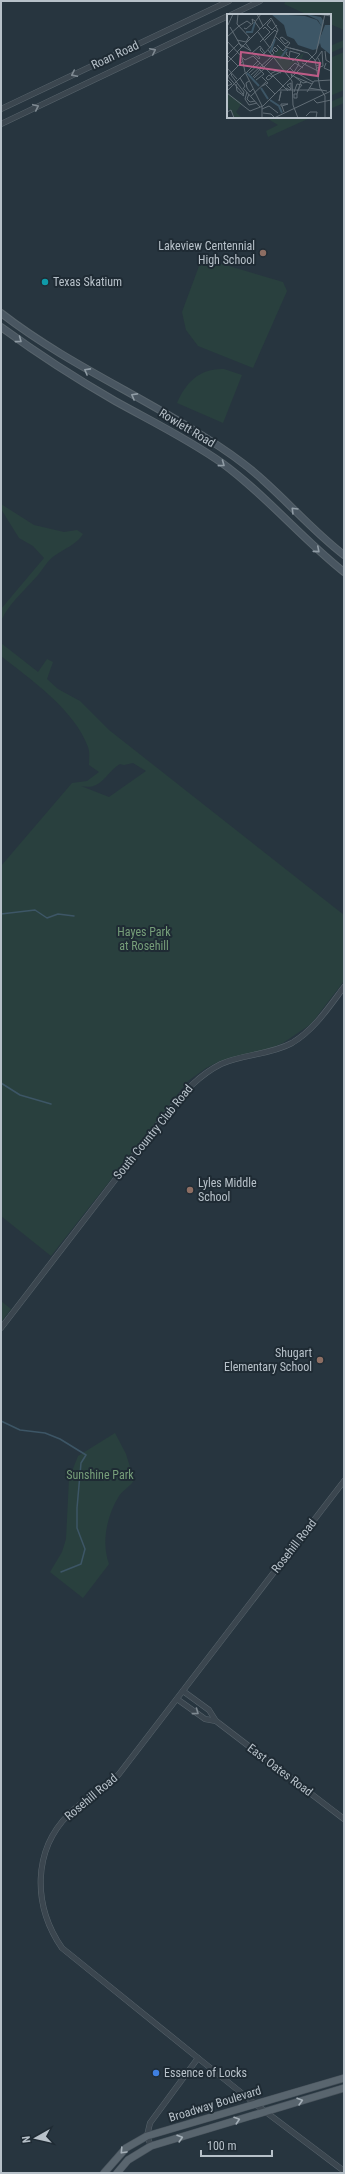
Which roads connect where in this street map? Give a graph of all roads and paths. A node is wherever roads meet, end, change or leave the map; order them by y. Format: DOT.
graph roads {
  1 [pos="229,1"];
  2 [pos="260,1"];
  3 [pos="233,14"];
  4 [pos="227,16"];
  5 [pos="1,109"];
  6 [pos="1,124"];
  7 [pos="1,313"];
  8 [pos="1,327"];
  9 [pos="37,339"];
  10 [pos="30,349"];
  11 [pos="266,482"];
  12 [pos="260,494"];
  13 [pos="313,528"];
  14 [pos="304,538"];
  15 [pos="344,555"];
  16 [pos="344,572"];
  17 [pos="344,987"];
  18 [pos="1,1328"];
  19 [pos="344,1481"];
  20 [pos="183,1691"];
  21 [pos="177,1699"];
  22 [pos="216,1721"];
  23 [pos="344,1819"];
  24 [pos="198,2058"];
  25 [pos="344,2078"];
  26 [pos="344,2088"];
  27 [pos="254,2103"];
  28 [pos="264,2111"];
  29 [pos="147,2136"];
  30 [pos="151,2146"];
  31 [pos="344,2171"];
  32 [pos="104,2173"];
  33 [pos="117,2173"];
  1 -- 5 [label="street, Roan Road, one-way"];
  2 -- 3 [label="street"];
  6 -- 4 [label="street, Roan Road, one-way"];
  7 -- 9 [label="main road, Rowlett Road"];
  8 -- 10 [label="main road, Rowlett Road, one-way"];
  9 -- 10 [label="main road"];
  11 -- 9 [label="main road, Rowlett Road, one-way"];
  10 -- 12 [label="main road, Rowlett Road, one-way"];
  11 -- 12 [label="main road"];
  13 -- 11 [label="main road, Rowlett Road, one-way"];
  12 -- 14 [label="main road, Rowlett Road"];
  13 -- 14 [label="main road"];
  13 -- 15 [label="main road, Rowlett Road"];
  14 -- 16 [label="main road, Rowlett Road, one-way"];
  17 -- 18 [label="street, South Country Club Road"];
  19 -- 20 [label="street, Rosehill Road"];
  20 -- 21 [label="street, Rosehill Road"];
  20 -- 22 [label="street, East Oates Road"];
  21 -- 22 [label="street, East Oates Road, one-way"];
  21 -- 24 [label="street, Rosehill Road"];
  22 -- 23 [label="street, East Oates Road"];
  24 -- 27 [label="street, Rosehill Road"];
  24 -- 29 [label="street"];
  25 -- 27 [label="main road, Broadway Boulevard"];
  28 -- 26 [label="main road, Broadway Boulevard, one-way"];
  27 -- 28 [label="street, Rosehill Road"];
  27 -- 29 [label="main road, Broadway Boulevard"];
  30 -- 28 [label="main road, Broadway Boulevard, one-way"];
  28 -- 31 [label="street, Rosehill Road"];
  29 -- 30 [label="street"];
  29 -- 32 [label="main road, Broadway Boulevard, one-way"];
  30 -- 33 [label="main road, Broadway Boulevard"];
}
